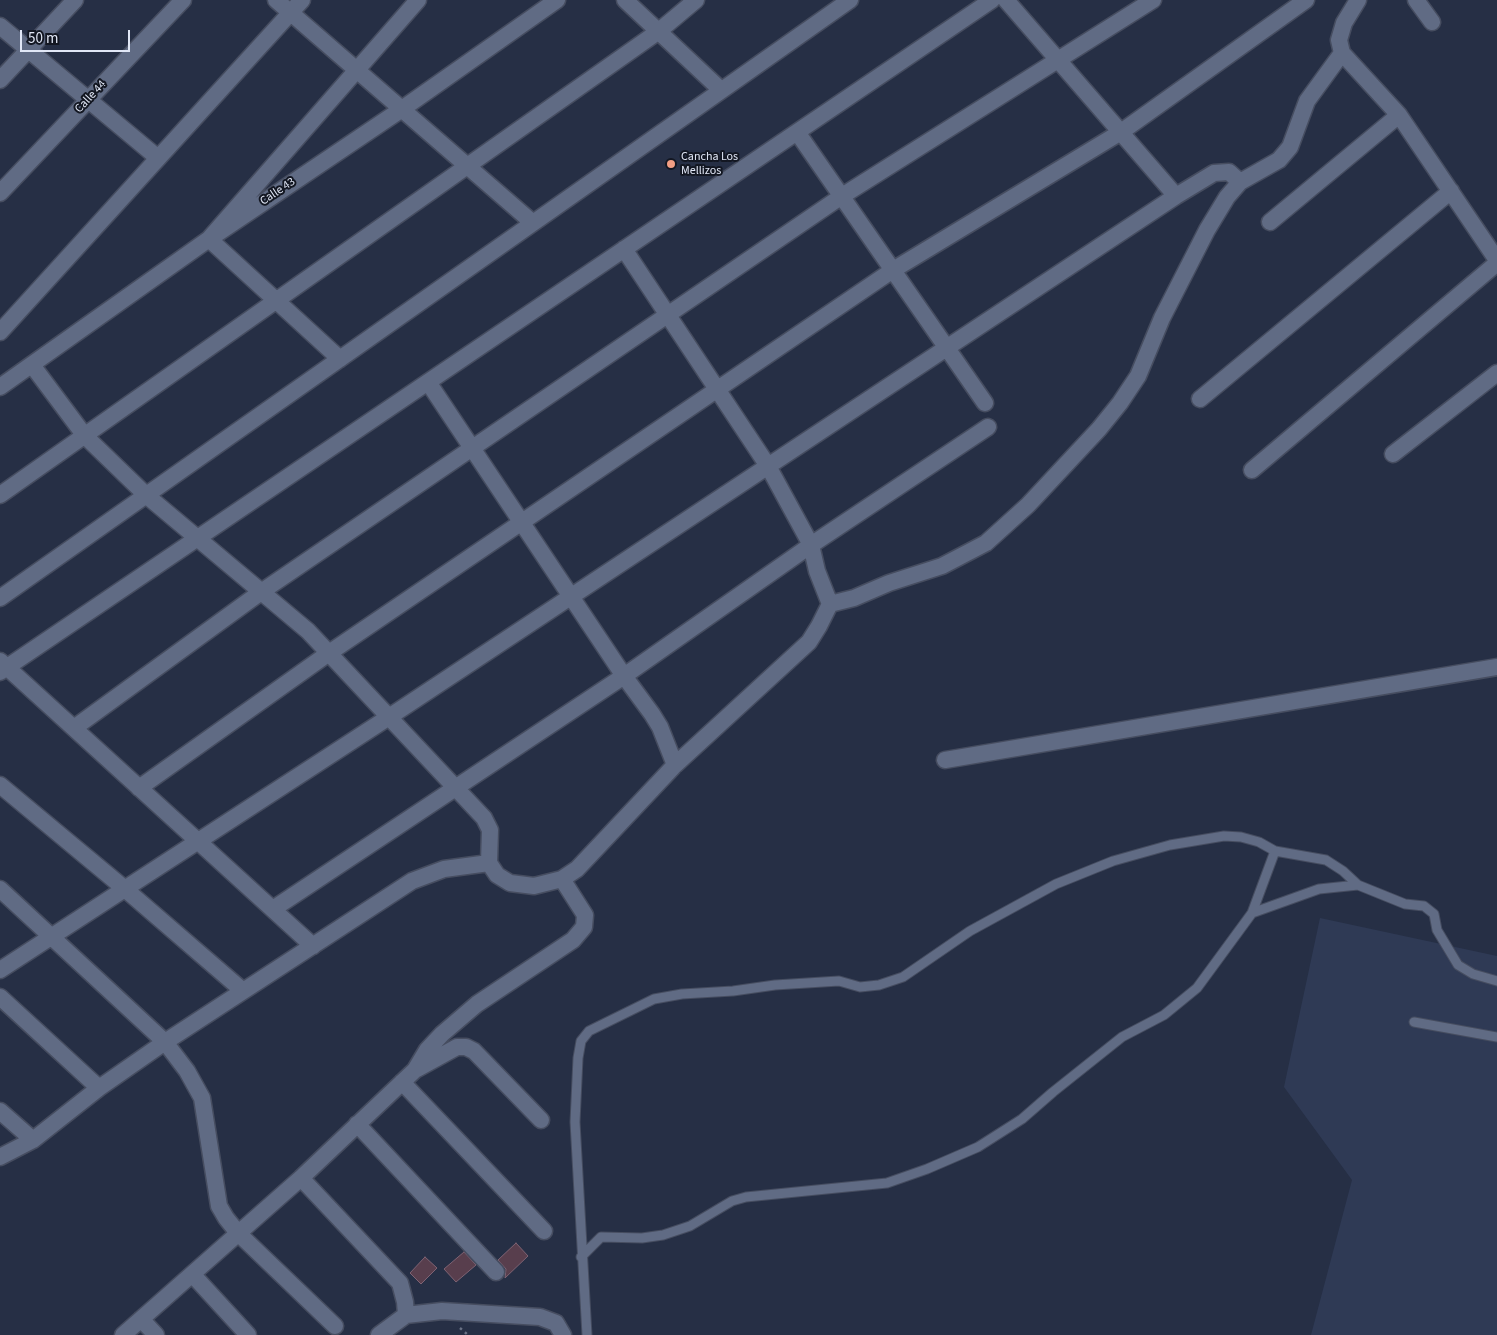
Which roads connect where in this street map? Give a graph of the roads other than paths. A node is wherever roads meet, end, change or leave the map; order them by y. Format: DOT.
graph roads {
  1 [pos="75,0"];
  2 [pos="183,0"];
  3 [pos="276,0"];
  4 [pos="302,0"];
  5 [pos="418,0"];
  6 [pos="557,0"];
  7 [pos="624,0"];
  8 [pos="696,0"];
  9 [pos="850,0"];
  10 [pos="992,0"];
  11 [pos="1006,0"];
  12 [pos="1153,0"];
  13 [pos="1306,0"];
  14 [pos="1358,0"];
  15 [pos="1416,0"];
  16 [pos="290,12"];
  17 [pos="1432,22"];
  18 [pos="0,26"];
  19 [pos="659,31"];
  20 [pos="29,50"];
  21 [pos="1342,54"];
  22 [pos="1058,60"];
  23 [pos="357,70"];
  24 [pos="0,80"];
  25 [pos="721,90"];
  26 [pos="88,100"];
  27 [pos="402,109"];
  28 [pos="1398,115"];
  29 [pos="797,132"];
  30 [pos="1121,132"];
  31 [pos="158,158"];
  32 [pos="468,166"];
  33 [pos="1240,182"];
  34 [pos="1450,191"];
  35 [pos="0,194"];
  36 [pos="842,196"];
  37 [pos="1176,196"];
  38 [pos="1270,222"];
  39 [pos="533,223"];
  40 [pos="209,239"];
  41 [pos="624,249"];
  42 [pos="1497,261"];
  43 [pos="893,270"];
  44 [pos="276,300"];
  45 [pos="667,315"];
  46 [pos="0,332"];
  47 [pos="947,347"];
  48 [pos="340,358"];
  49 [pos="32,365"];
  50 [pos="1497,373"];
  51 [pos="428,382"];
  52 [pos="0,387"];
  53 [pos="717,390"];
  54 [pos="1200,398"];
  55 [pos="985,404"];
  56 [pos="988,427"];
  57 [pos="84,436"];
  58 [pos="472,448"];
  59 [pos="1392,454"];
  60 [pos="768,466"];
  61 [pos="1252,470"];
  62 [pos="0,495"];
  63 [pos="146,496"];
  64 [pos="522,522"];
  65 [pos="197,538"];
  66 [pos="811,546"];
  67 [pos="261,592"];
  68 [pos="571,597"];
  69 [pos="0,598"];
  70 [pos="830,604"];
  71 [pos="329,653"];
  72 [pos="2,667"];
  73 [pos="1497,667"];
  74 [pos="624,676"];
  75 [pos="390,717"];
  76 [pos="74,728"];
  77 [pos="945,760"];
  78 [pos="675,765"];
  79 [pos="0,785"];
  80 [pos="140,788"];
  81 [pos="455,788"];
  82 [pos="198,841"];
  83 [pos="1275,851"];
  84 [pos="489,863"];
  85 [pos="562,879"];
  86 [pos="1358,885"];
  87 [pos="0,889"];
  88 [pos="125,889"];
  89 [pos="273,909"];
  90 [pos="1252,913"];
  91 [pos="53,937"];
  92 [pos="313,946"];
  93 [pos="0,970"];
  94 [pos="1497,981"];
  95 [pos="242,990"];
  96 [pos="0,997"];
  97 [pos="1414,1022"];
  98 [pos="1497,1037"];
  99 [pos="164,1042"];
  100 [pos="415,1070"];
  101 [pos="402,1082"];
  102 [pos="99,1088"];
  103 [pos="0,1111"];
  104 [pos="541,1120"];
  105 [pos="357,1124"];
  106 [pos="33,1140"];
  107 [pos="0,1158"];
  108 [pos="301,1178"];
  109 [pos="544,1231"];
  110 [pos="238,1233"];
  111 [pos="581,1257"];
  112 [pos="496,1272"];
  113 [pos="193,1275"];
  114 [pos="406,1308"];
  115 [pos="141,1319"];
  116 [pos="335,1326"];
  117 [pos="123,1335"];
  118 [pos="156,1335"];
  119 [pos="248,1335"];
  120 [pos="379,1335"];
  121 [pos="563,1335"];
  122 [pos="587,1335"];
  1 -- 20 [label="street"];
  2 -- 26 [label="street, Calle 44"];
  3 -- 16 [label="street"];
  4 -- 16 [label="street"];
  5 -- 23 [label="street"];
  6 -- 27 [label="street, Calle 43"];
  7 -- 19 [label="street"];
  8 -- 19 [label="street"];
  9 -- 25 [label="street"];
  10 -- 29 [label="street"];
  11 -- 22 [label="street"];
  12 -- 22 [label="street"];
  13 -- 30 [label="street"];
  14 -- 21 [label="street"];
  15 -- 17 [label="street"];
  16 -- 23 [label="street"];
  16 -- 31 [label="street"];
  18 -- 20 [label="street"];
  19 -- 25 [label="street"];
  19 -- 32 [label="street"];
  20 -- 24 [label="street"];
  20 -- 26 [label="street"];
  21 -- 28 [label="street"];
  21 -- 33 [label="street"];
  22 -- 30 [label="street"];
  22 -- 36 [label="street"];
  23 -- 27 [label="street"];
  23 -- 40 [label="street"];
  25 -- 39 [label="street"];
  26 -- 31 [label="street"];
  26 -- 35 [label="street, Calle 44"];
  27 -- 32 [label="street"];
  27 -- 40 [label="street, Calle 43"];
  28 -- 34 [label="street"];
  28 -- 38 [label="street"];
  29 -- 36 [label="street"];
  29 -- 41 [label="street"];
  30 -- 37 [label="street"];
  30 -- 43 [label="street"];
  31 -- 46 [label="street"];
  32 -- 39 [label="street"];
  32 -- 44 [label="street"];
  33 -- 37 [label="street"];
  33 -- 70 [label="street"];
  34 -- 42 [label="street"];
  34 -- 54 [label="street"];
  36 -- 43 [label="street"];
  36 -- 45 [label="street"];
  37 -- 47 [label="street"];
  39 -- 48 [label="street"];
  40 -- 44 [label="street"];
  40 -- 49 [label="street, Calle 43"];
  41 -- 45 [label="street"];
  41 -- 51 [label="street"];
  42 -- 61 [label="street"];
  43 -- 47 [label="street"];
  43 -- 53 [label="street"];
  44 -- 48 [label="street"];
  44 -- 57 [label="street"];
  45 -- 53 [label="street"];
  45 -- 58 [label="street"];
  47 -- 55 [label="street"];
  47 -- 60 [label="street"];
  48 -- 63 [label="street"];
  49 -- 52 [label="street, Calle 43"];
  49 -- 57 [label="street"];
  50 -- 59 [label="street"];
  51 -- 58 [label="street"];
  51 -- 65 [label="street"];
  53 -- 60 [label="street"];
  53 -- 64 [label="street"];
  56 -- 66 [label="street"];
  57 -- 62 [label="street"];
  57 -- 63 [label="street"];
  58 -- 64 [label="street"];
  58 -- 67 [label="street"];
  60 -- 66 [label="street"];
  60 -- 68 [label="street"];
  63 -- 65 [label="street"];
  63 -- 69 [label="street"];
  64 -- 68 [label="street"];
  64 -- 71 [label="street"];
  65 -- 67 [label="street"];
  65 -- 72 [label="street"];
  66 -- 70 [label="street"];
  66 -- 74 [label="street"];
  67 -- 71 [label="street"];
  67 -- 76 [label="street"];
  68 -- 74 [label="street"];
  68 -- 75 [label="street"];
  70 -- 78 [label="street"];
  71 -- 75 [label="street"];
  71 -- 80 [label="street"];
  72 -- 76 [label="street"];
  73 -- 77 [label="street"];
  74 -- 78 [label="street"];
  74 -- 81 [label="street"];
  75 -- 81 [label="street"];
  75 -- 82 [label="street"];
  76 -- 80 [label="street"];
  78 -- 85 [label="street"];
  79 -- 88 [label="street"];
  80 -- 82 [label="street"];
  81 -- 84 [label="street"];
  81 -- 89 [label="street"];
  82 -- 88 [label="street"];
  82 -- 89 [label="street"];
  83 -- 86 [label="lane"];
  83 -- 90 [label="lane"];
  83 -- 111 [label="lane"];
  84 -- 85 [label="street"];
  84 -- 92 [label="street"];
  85 -- 100 [label="street"];
  86 -- 90 [label="lane"];
  86 -- 94 [label="lane"];
  87 -- 91 [label="street"];
  88 -- 91 [label="street"];
  88 -- 95 [label="street"];
  89 -- 92 [label="street"];
  90 -- 111 [label="lane"];
  91 -- 93 [label="street"];
  91 -- 99 [label="street"];
  92 -- 95 [label="street"];
  95 -- 99 [label="street"];
  96 -- 102 [label="street"];
  97 -- 98 [label="lane"];
  99 -- 102 [label="street"];
  99 -- 110 [label="street"];
  100 -- 101 [label="street"];
  100 -- 104 [label="street"];
  101 -- 105 [label="street"];
  101 -- 109 [label="street"];
  102 -- 106 [label="street"];
  103 -- 106 [label="street"];
  105 -- 108 [label="street"];
  105 -- 112 [label="street"];
  106 -- 107 [label="street"];
  108 -- 110 [label="street"];
  108 -- 114 [label="street"];
  110 -- 113 [label="street"];
  110 -- 116 [label="street"];
  111 -- 122 [label="lane"];
  113 -- 115 [label="street"];
  113 -- 119 [label="street"];
  114 -- 120 [label="street"];
  114 -- 121 [label="street"];
  115 -- 117 [label="street"];
  115 -- 118 [label="street"];
}
